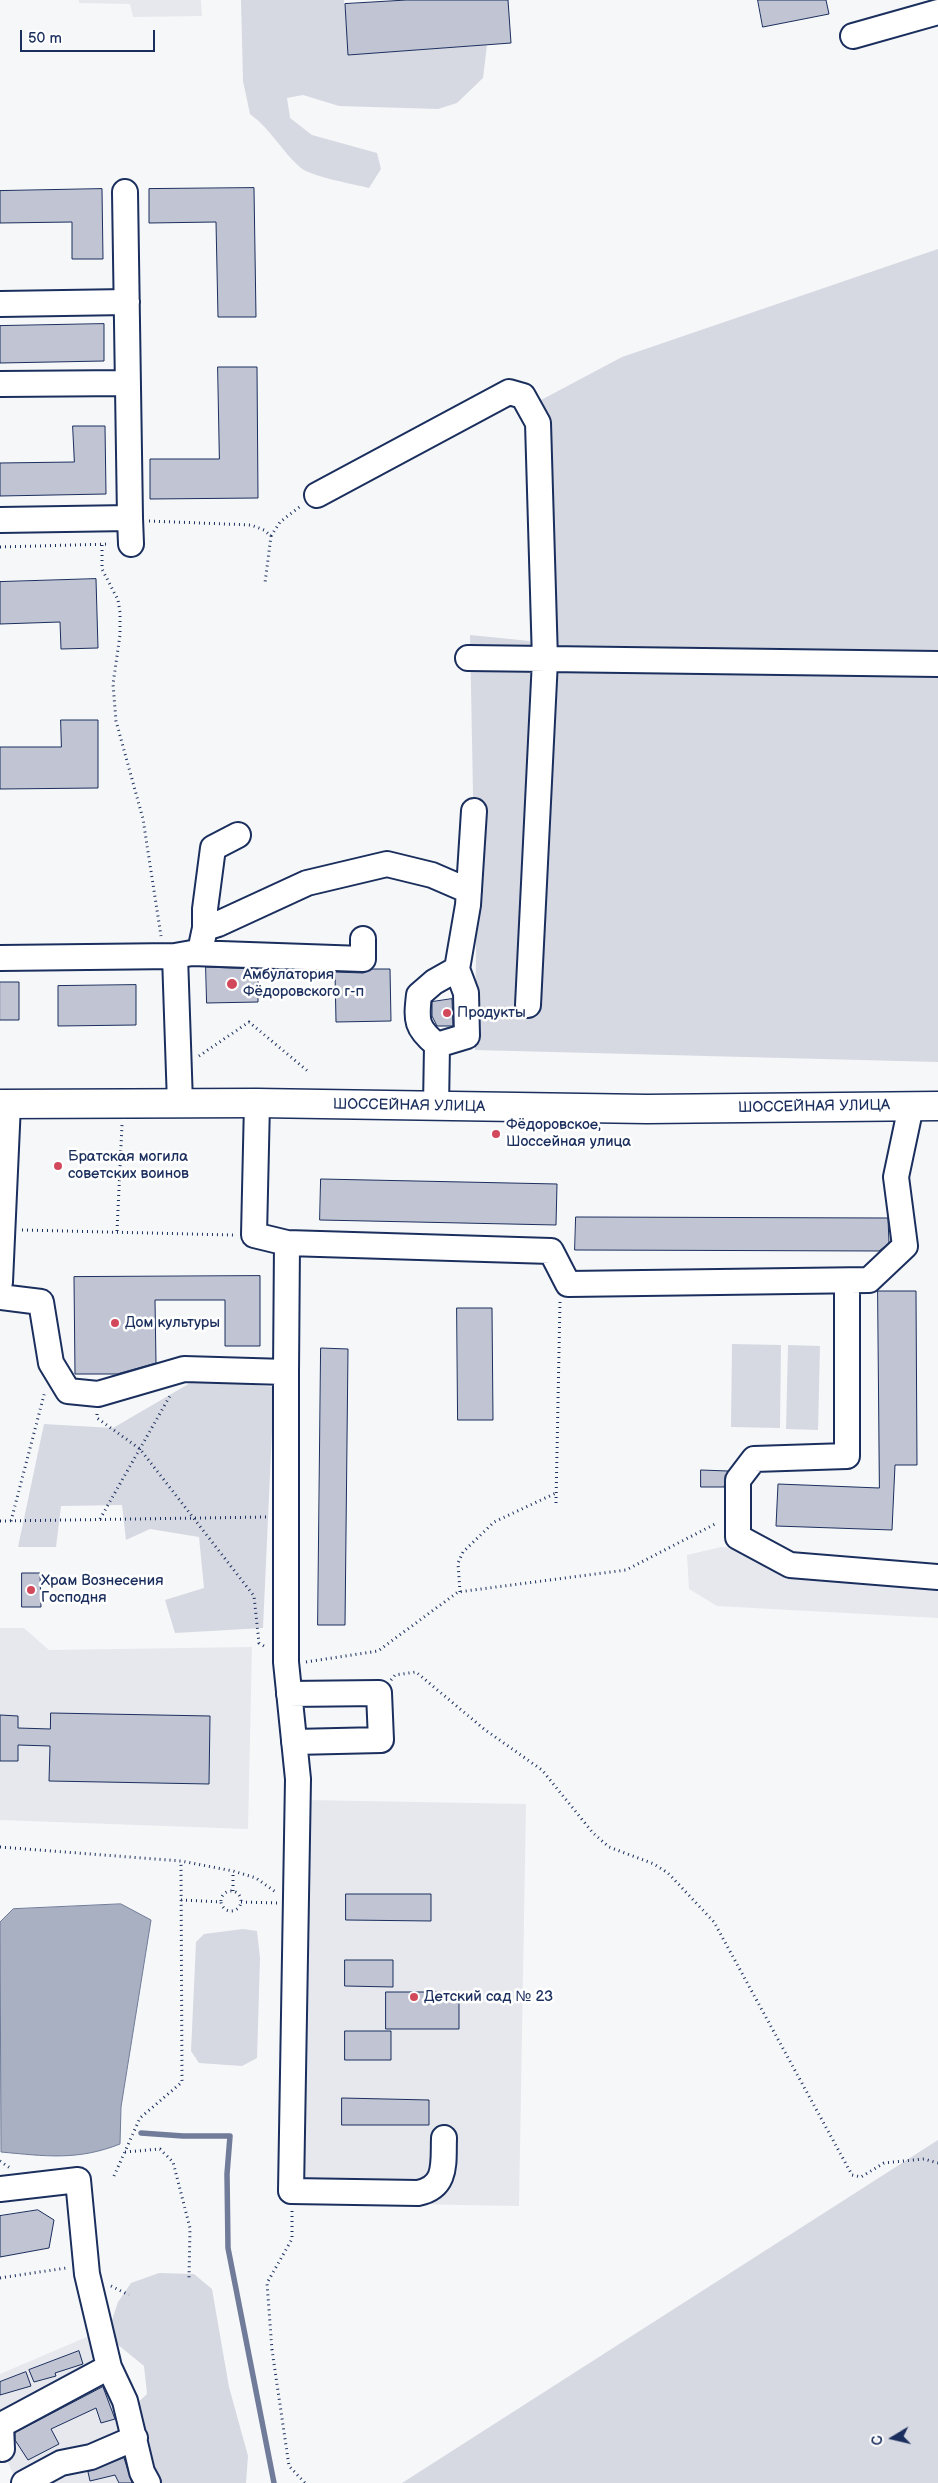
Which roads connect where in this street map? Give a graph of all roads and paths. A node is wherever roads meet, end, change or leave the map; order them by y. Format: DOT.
graph roads {
  1 [pos="938,12"];
  2 [pos="853,36"];
  3 [pos="124,192"];
  4 [pos="127,302"];
  5 [pos="0,304"];
  6 [pos="128,383"];
  7 [pos="0,384"];
  8 [pos="317,495"];
  9 [pos="130,518"];
  10 [pos="0,520"];
  11 [pos="271,536"];
  12 [pos="131,544"];
  13 [pos="102,545"];
  14 [pos="0,546"];
  15 [pos="265,583"];
  16 [pos="468,658"];
  17 [pos="545,660"];
  18 [pos="938,664"];
  19 [pos="474,811"];
  20 [pos="238,835"];
  21 [pos="469,890"];
  22 [pos="205,928"];
  23 [pos="363,939"];
  24 [pos="199,953"];
  25 [pos="169,956"];
  26 [pos="0,958"];
  27 [pos="457,969"];
  28 [pos="528,1005"];
  29 [pos="437,1045"];
  30 [pos="180,1069"];
  31 [pos="310,1073"];
  32 [pos="180,1103"];
  33 [pos="257,1103"];
  34 [pos="4,1104"];
  35 [pos="122,1104"];
  36 [pos="911,1106"];
  37 [pos="938,1106"];
  38 [pos="436,1107"];
  39 [pos="1,1225"];
  40 [pos="117,1231"];
  41 [pos="254,1236"];
  42 [pos="287,1243"];
  43 [pos="847,1280"];
  44 [pos="0,1282"];
  45 [pos="568,1284"];
  46 [pos="0,1297"];
  47 [pos="51,1363"];
  48 [pos="184,1369"];
  49 [pos="286,1372"];
  50 [pos="98,1394"];
  51 [pos="140,1449"];
  52 [pos="556,1494"];
  53 [pos="556,1503"];
  54 [pos="738,1512"];
  55 [pos="286,1517"];
  56 [pos="193,1518"];
  57 [pos="100,1519"];
  58 [pos="0,1521"];
  59 [pos="11,1521"];
  60 [pos="938,1577"];
  61 [pos="460,1592"];
  62 [pos="286,1664"];
  63 [pos="379,1693"];
  64 [pos="289,1694"];
  65 [pos="294,1742"];
  66 [pos="0,1847"];
  67 [pos="181,1861"];
  68 [pos="233,1871"];
  69 [pos="233,1891"];
  70 [pos="181,1900"];
  71 [pos="220,1902"];
  72 [pos="241,1902"];
  73 [pos="295,1904"];
  74 [pos="444,2138"];
  75 [pos="125,2152"];
  76 [pos="938,2163"];
  77 [pos="114,2176"];
  78 [pos="0,2189"];
  79 [pos="291,2191"];
  80 [pos="85,2265"];
  81 [pos="0,2278"];
  82 [pos="189,2278"];
  83 [pos="109,2368"];
  84 [pos="135,2438"];
  85 [pos="2,2449"];
  86 [pos="24,2483"];
  87 [pos="148,2483"];
  88 [pos="305,2483"];
  1 -- 2 [label="lane"];
  3 -- 4 [label="lane"];
  4 -- 5 [label="lane"];
  4 -- 6 [label="lane"];
  6 -- 7 [label="lane"];
  6 -- 9 [label="lane"];
  8 -- 11 [label="path"];
  8 -- 17 [label="lane"];
  9 -- 10 [label="lane"];
  9 -- 11 [label="path"];
  9 -- 12 [label="lane"];
  11 -- 15 [label="path"];
  12 -- 13 [label="path"];
  13 -- 14 [label="path"];
  13 -- 25 [label="path"];
  16 -- 17 [label="lane"];
  17 -- 18 [label="lane"];
  17 -- 28 [label="lane"];
  19 -- 21 [label="lane"];
  20 -- 22 [label="lane"];
  21 -- 22 [label="lane"];
  21 -- 27 [label="lane"];
  22 -- 24 [label="lane"];
  23 -- 24 [label="lane"];
  24 -- 25 [label="lane"];
  25 -- 26 [label="lane"];
  25 -- 30 [label="lane"];
  27 -- 29 [label="lane"];
  27 -- 29 [label="lane"];
  29 -- 38 [label="lane"];
  30 -- 31 [label="path"];
  30 -- 32 [label="lane"];
  32 -- 33 [label="main road, ШОССЕЙНАЯ УЛИЦА"];
  32 -- 35 [label="main road, ШОССЕЙНАЯ УЛИЦА"];
  33 -- 38 [label="main road, ШОССЕЙНАЯ УЛИЦА"];
  33 -- 41 [label="lane"];
  34 -- 35 [label="main road, ШОССЕЙНАЯ УЛИЦА"];
  34 -- 39 [label="lane"];
  35 -- 40 [label="path"];
  36 -- 37 [label="main road, ШОССЕЙНАЯ УЛИЦА"];
  36 -- 38 [label="main road, ШОССЕЙНАЯ УЛИЦА"];
  36 -- 43 [label="lane"];
  39 -- 40 [label="path"];
  39 -- 44 [label="lane"];
  40 -- 41 [label="path"];
  41 -- 42 [label="lane"];
  42 -- 45 [label="lane"];
  42 -- 49 [label="lane"];
  43 -- 45 [label="lane"];
  43 -- 54 [label="lane"];
  45 -- 52 [label="path"];
  46 -- 47 [label="lane"];
  47 -- 50 [label="lane"];
  47 -- 59 [label="path"];
  48 -- 49 [label="lane"];
  48 -- 50 [label="lane"];
  48 -- 51 [label="path"];
  49 -- 55 [label="lane"];
  50 -- 51 [label="path"];
  51 -- 56 [label="path"];
  51 -- 57 [label="path"];
  52 -- 53 [label="path"];
  52 -- 61 [label="path"];
  54 -- 60 [label="lane"];
  54 -- 61 [label="path"];
  55 -- 56 [label="path"];
  55 -- 62 [label="lane"];
  56 -- 57 [label="path"];
  56 -- 62 [label="path"];
  57 -- 59 [label="path"];
  58 -- 59 [label="path"];
  61 -- 62 [label="path"];
  62 -- 64 [label="lane"];
  63 -- 64 [label="lane"];
  63 -- 65 [label="lane"];
  63 -- 76 [label="path"];
  64 -- 65 [label="lane"];
  65 -- 73 [label="lane"];
  66 -- 67 [label="path"];
  67 -- 68 [label="path"];
  67 -- 70 [label="path"];
  68 -- 69 [label="path"];
  68 -- 73 [label="path"];
  69 -- 71 [label="path"];
  69 -- 72 [label="path"];
  70 -- 71 [label="path"];
  70 -- 75 [label="path"];
  71 -- 72 [label="path"];
  72 -- 73 [label="path"];
  73 -- 79 [label="lane"];
  74 -- 79 [label="lane"];
  75 -- 77 [label="path"];
  75 -- 82 [label="path"];
  78 -- 80 [label="lane"];
  79 -- 88 [label="path"];
  80 -- 81 [label="path"];
  80 -- 83 [label="lane"];
  83 -- 84 [label="lane"];
  83 -- 85 [label="lane"];
  84 -- 86 [label="lane"];
  84 -- 87 [label="lane"];
}
